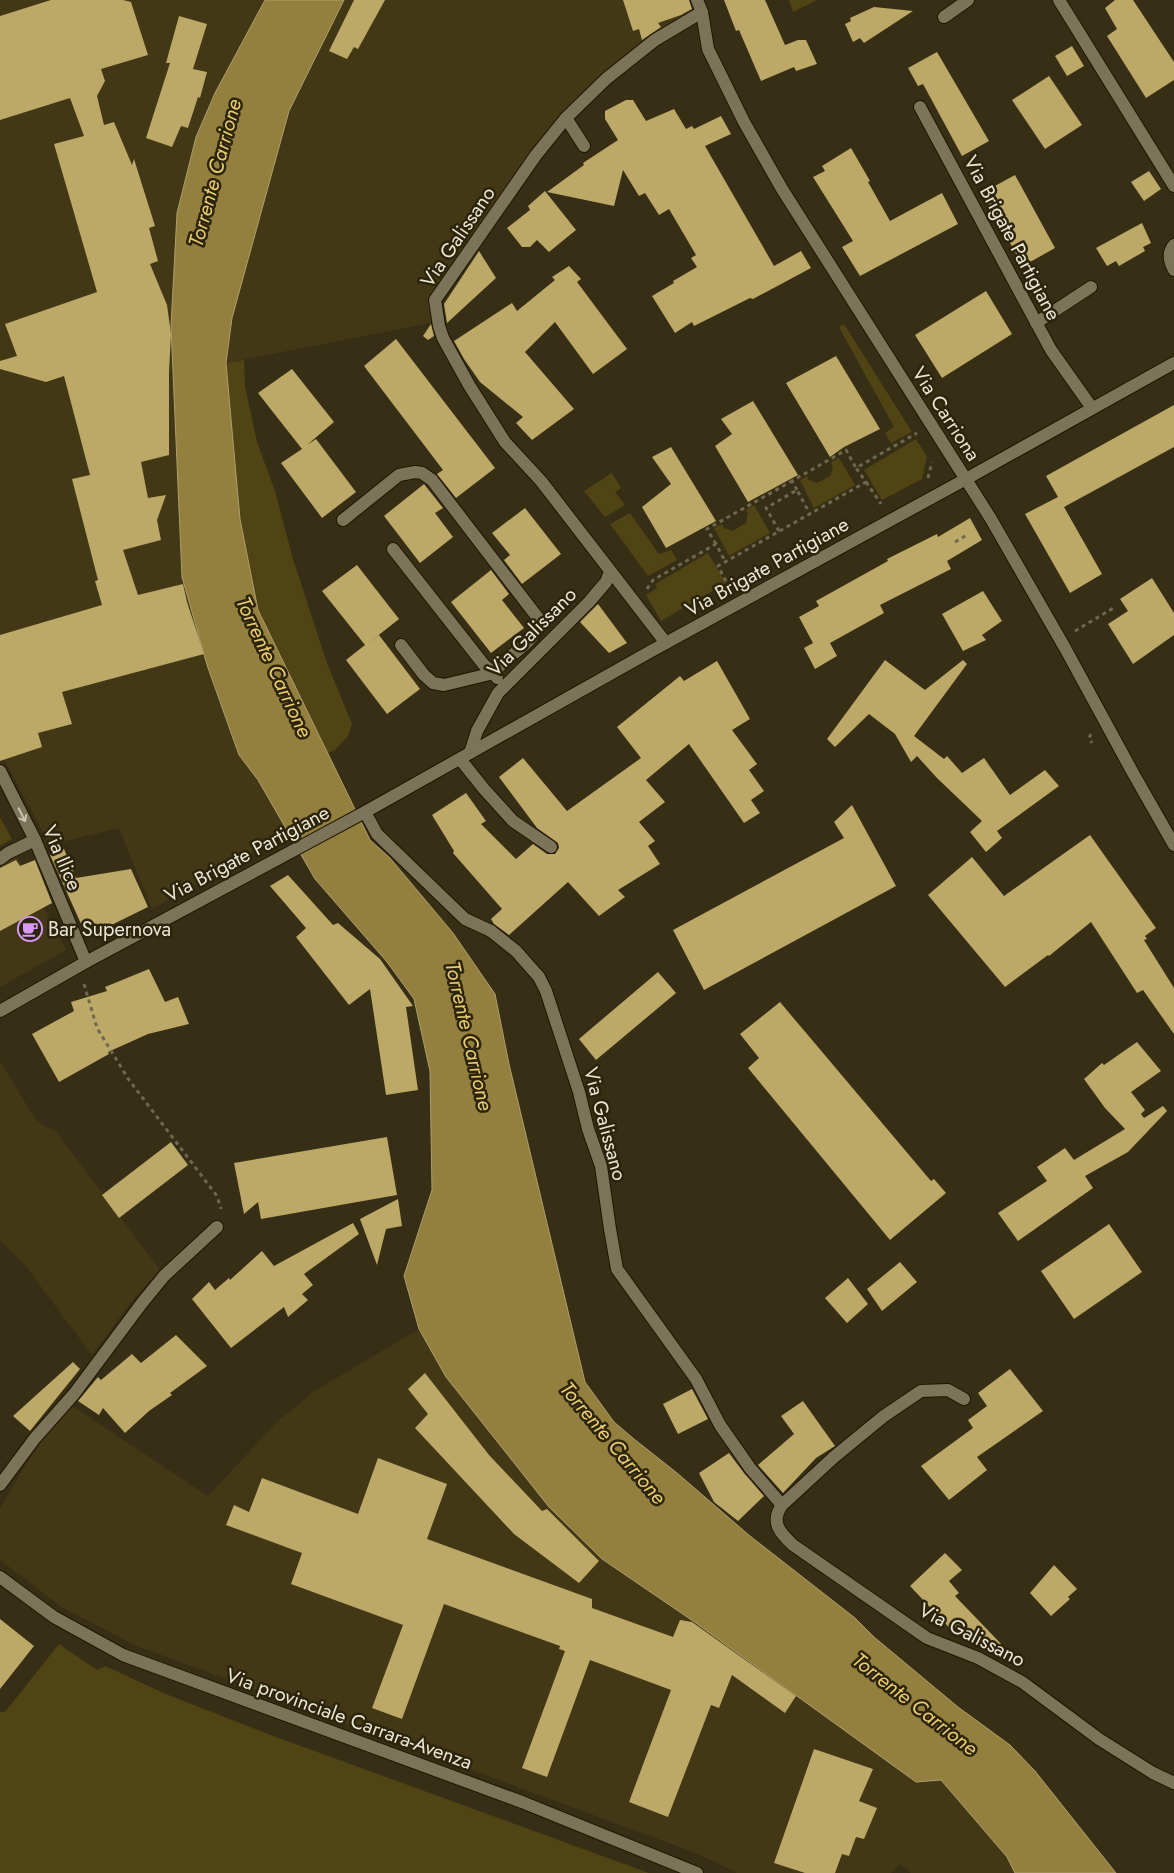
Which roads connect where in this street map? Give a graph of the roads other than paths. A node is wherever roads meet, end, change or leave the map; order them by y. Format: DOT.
graph roads {
  1 [pos="968,0"];
  2 [pos="1059,0"];
  3 [pos="699,6"];
  4 [pos="944,17"];
  5 [pos="920,107"];
  6 [pos="566,118"];
  7 [pos="584,146"];
  8 [pos="1174,186"];
  9 [pos="1174,245"];
  10 [pos="1174,270"];
  11 [pos="1091,287"];
  12 [pos="1036,323"];
  13 [pos="1174,363"];
  14 [pos="1092,408"];
  15 [pos="966,479"];
  16 [pos="343,520"];
  17 [pos="393,549"];
  18 [pos="610,572"];
  19 [pos="666,643"];
  20 [pos="401,645"];
  21 [pos="494,673"];
  22 [pos="498,693"];
  23 [pos="465,756"];
  24 [pos="0,771"];
  25 [pos="365,812"];
  26 [pos="35,840"];
  27 [pos="1174,845"];
  28 [pos="552,847"];
  29 [pos="0,860"];
  30 [pos="81,965"];
  31 [pos="0,1011"];
  32 [pos="217,1227"];
  33 [pos="964,1399"];
  34 [pos="0,1485"];
  35 [pos="782,1505"];
  36 [pos="0,1577"];
  37 [pos="1174,1783"];
  38 [pos="697,1873"];
  1 -- 4 [label="street"];
  2 -- 8 [label="street"];
  3 -- 6 [label="street, Via Galissano"];
  3 -- 15 [label="street, Via Carriona"];
  5 -- 12 [label="street, Via Brigate Partigiane"];
  6 -- 7 [label="street"];
  6 -- 18 [label="street, Via Galissano"];
  9 -- 10 [label="street"];
  11 -- 12 [label="street"];
  12 -- 14 [label="street, Via Brigate Partigiane"];
  13 -- 14 [label="street, Via Brigate Partigiane"];
  14 -- 15 [label="street, Via Brigate Partigiane"];
  15 -- 19 [label="street, Via Brigate Partigiane"];
  15 -- 27 [label="street, Via Carriona"];
  16 -- 21 [label="street, Via Galissano"];
  17 -- 21 [label="street, Via Galissano"];
  18 -- 19 [label="street, Via Galissano"];
  18 -- 22 [label="street, Via Galissano"];
  19 -- 23 [label="street, Via Brigate Partigiane"];
  20 -- 21 [label="street, Via Galissano"];
  21 -- 22 [label="street, Via Galissano"];
  22 -- 23 [label="street, Via Galissano"];
  23 -- 25 [label="street, Via Brigate Partigiane"];
  23 -- 28 [label="street"];
  24 -- 26 [label="street, Via Ilice, one-way"];
  25 -- 30 [label="street, Via Brigate Partigiane"];
  25 -- 35 [label="street, Via Galissano"];
  26 -- 29 [label="street"];
  26 -- 30 [label="street, Via Ilice"];
  30 -- 31 [label="street, Via Brigate Partigiane"];
  32 -- 34 [label="street"];
  33 -- 35 [label="street"];
  35 -- 37 [label="street, Via Galissano"];
  36 -- 38 [label="street, Via provinciale Carrara-Avenza"];
}
